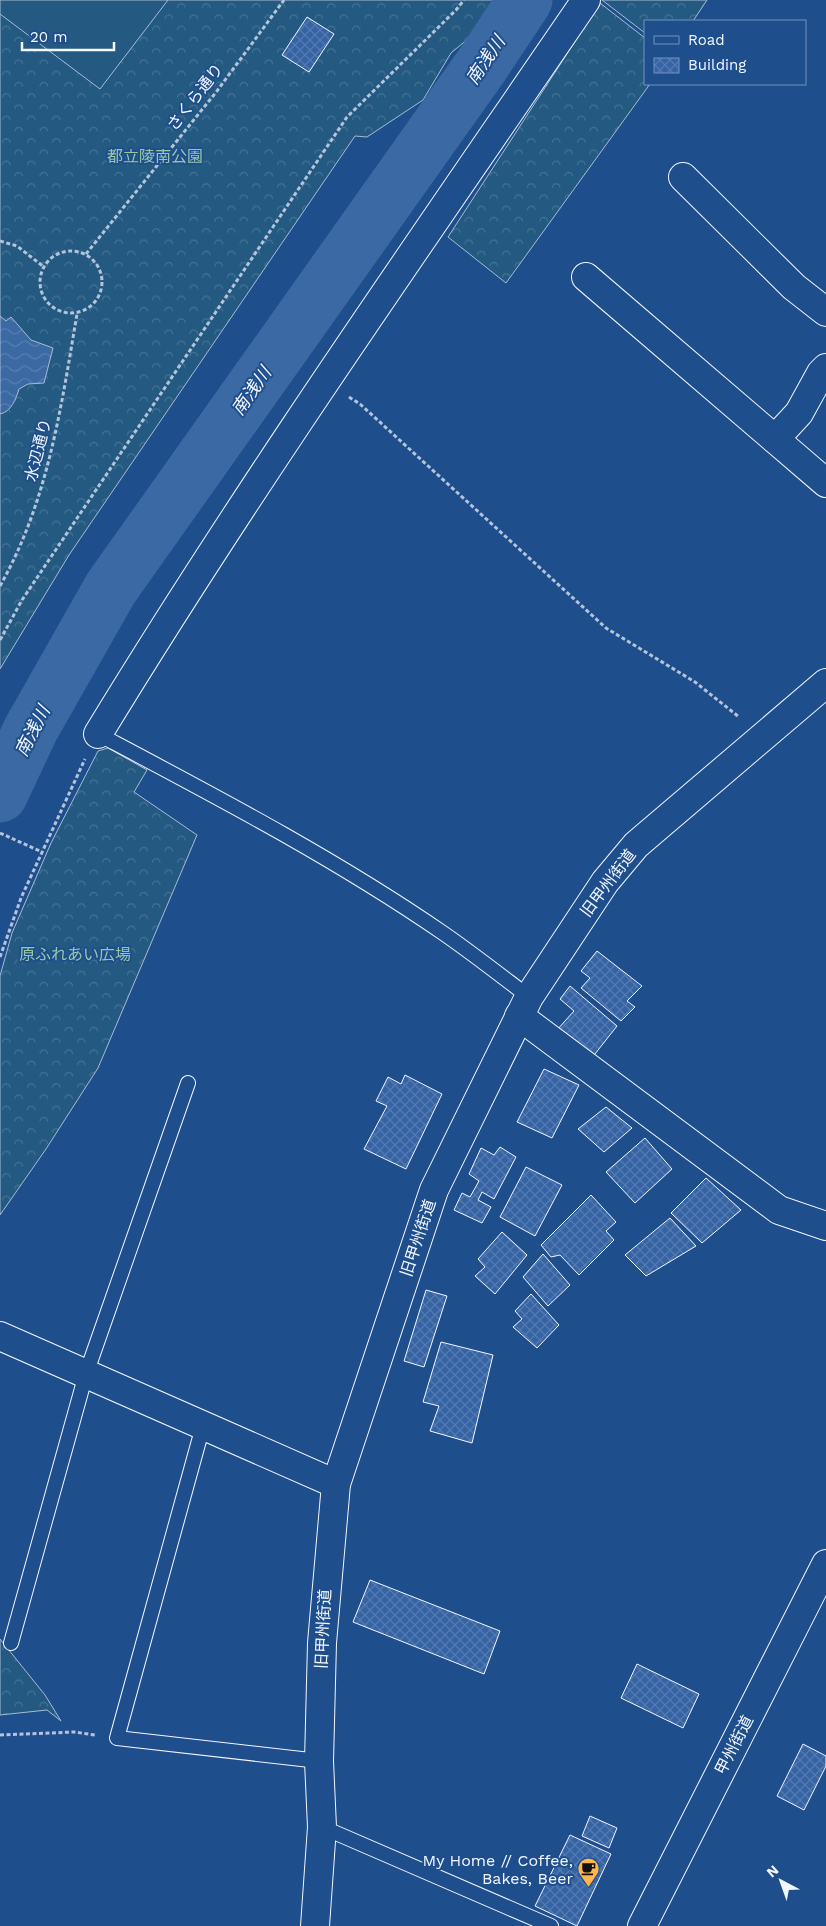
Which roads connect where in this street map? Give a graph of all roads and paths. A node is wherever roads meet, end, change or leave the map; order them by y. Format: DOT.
graph roads {
  1 [pos="284,0"];
  2 [pos="464,0"];
  3 [pos="586,0"];
  4 [pos="683,177"];
  5 [pos="0,241"];
  6 [pos="86,254"];
  7 [pos="44,267"];
  8 [pos="586,277"];
  9 [pos="826,312"];
  10 [pos="77,314"];
  11 [pos="826,368"];
  12 [pos="326,383"];
  13 [pos="775,439"];
  14 [pos="826,483"];
  15 [pos="0,586"];
  16 [pos="0,640"];
  17 [pos="826,683"];
  18 [pos="98,734"];
  19 [pos="763,737"];
  20 [pos="0,833"];
  21 [pos="42,852"];
  22 [pos="0,957"];
  23 [pos="524,1006"];
  24 [pos="188,1083"];
  25 [pos="826,1226"];
  26 [pos="0,1336"];
  27 [pos="86,1374"];
  28 [pos="203,1426"];
  29 [pos="336,1484"];
  30 [pos="822,1581"];
  31 [pos="11,1643"];
  32 [pos="0,1735"];
  33 [pos="118,1738"];
  34 [pos="319,1761"];
  35 [pos="322,1827"];
  36 [pos="315,1926"];
  37 [pos="550,1926"];
  38 [pos="642,1926"];
  1 -- 6 [label="path, さくら通り"];
  2 -- 16 [label="path"];
  3 -- 12 [label="main road"];
  4 -- 9 [label="main road"];
  5 -- 7 [label="path"];
  6 -- 7 [label="path"];
  6 -- 10 [label="path"];
  7 -- 10 [label="path"];
  8 -- 13 [label="main road"];
  10 -- 15 [label="path, 水辺通り"];
  11 -- 13 [label="main road"];
  12 -- 18 [label="main road"];
  12 -- 19 [label="path"];
  13 -- 14 [label="main road"];
  17 -- 19 [label="main road, 旧甲州街道"];
  18 -- 21 [label="path"];
  18 -- 23 [label="lane"];
  19 -- 23 [label="main road, 旧甲州街道"];
  20 -- 21 [label="path"];
  21 -- 22 [label="path"];
  23 -- 25 [label="main road"];
  23 -- 29 [label="main road, 旧甲州街道"];
  24 -- 27 [label="lane"];
  26 -- 27 [label="main road"];
  27 -- 28 [label="main road"];
  27 -- 31 [label="lane"];
  28 -- 29 [label="main road"];
  28 -- 33 [label="lane"];
  29 -- 34 [label="main road, 旧甲州街道"];
  30 -- 38 [label="main road, 甲州街道"];
  32 -- 33 [label="path"];
  33 -- 34 [label="lane"];
  34 -- 35 [label="main road, 旧甲州街道"];
  35 -- 36 [label="main road, 旧甲州街道"];
  35 -- 37 [label="lane"];
}
